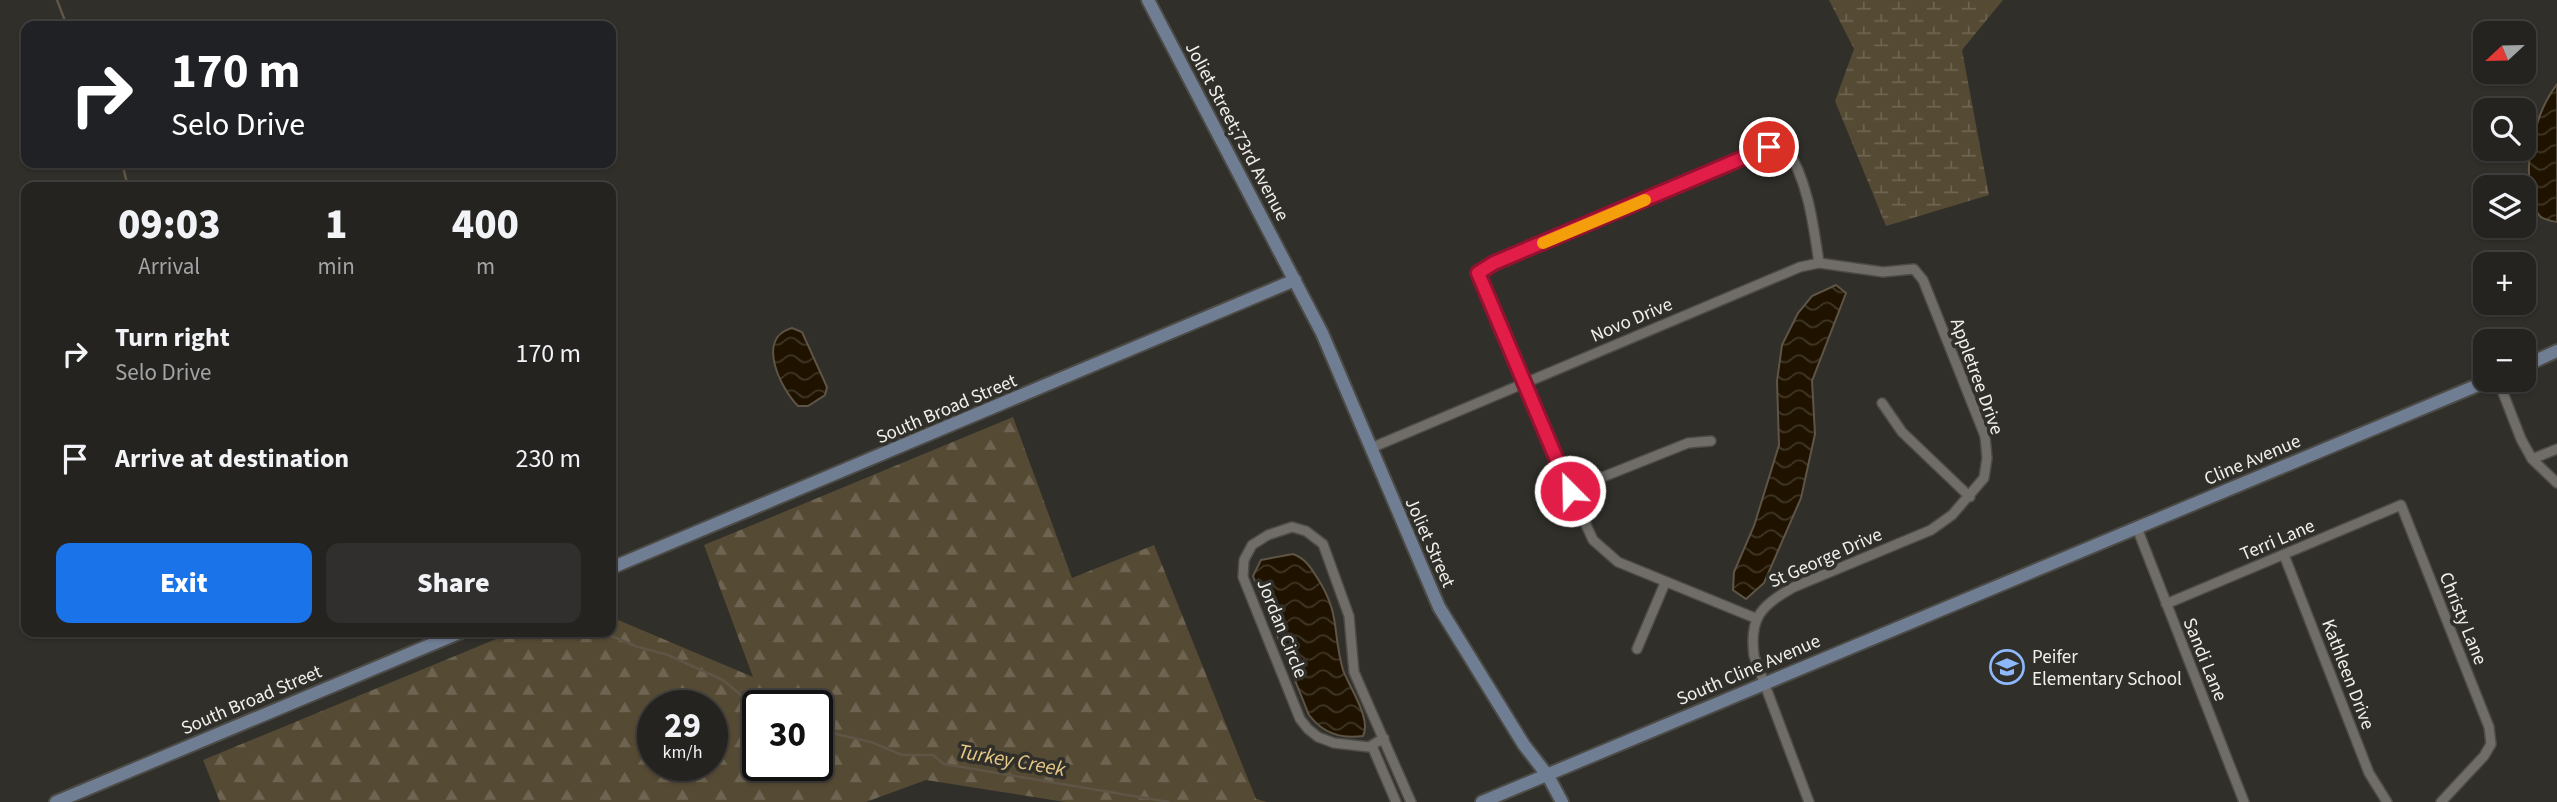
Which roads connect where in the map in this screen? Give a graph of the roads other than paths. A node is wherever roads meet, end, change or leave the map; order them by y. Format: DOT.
graph roads {
  1 [pos="1148,0"];
  2 [pos="1819,263"];
  3 [pos="1914,269"];
  4 [pos="1295,281"];
  5 [pos="2557,351"];
  6 [pos="2536,361"];
  7 [pos="1524,383"];
  8 [pos="2473,387"];
  9 [pos="2503,392"];
  10 [pos="1882,403"];
  11 [pos="1711,441"];
  12 [pos="1371,448"];
  13 [pos="2557,449"];
  14 [pos="2532,459"];
  15 [pos="2557,483"];
  16 [pos="1570,491"];
  17 [pos="1970,497"];
  18 [pos="2401,505"];
  19 [pos="2137,528"];
  20 [pos="2284,555"];
  21 [pos="616,566"];
  22 [pos="2029,573"];
  23 [pos="1665,583"];
  24 [pos="2166,604"];
  25 [pos="1755,618"];
  26 [pos="449,637"];
  27 [pos="1637,649"];
  28 [pos="1763,684"];
  29 [pos="1384,738"];
  30 [pos="1372,746"];
  31 [pos="1548,775"];
  32 [pos="56,802"];
  33 [pos="1395,802"];
  34 [pos="1411,802"];
  35 [pos="1482,802"];
  36 [pos="1562,802"];
  37 [pos="1809,802"];
  38 [pos="2244,802"];
  39 [pos="2387,802"];
  40 [pos="2441,802"];
  1 -- 4 [label="street, Joliet Street;73rd Avenue"];
  2 -- 3 [label="street, Novo Drive"];
  2 -- 7 [label="street, Novo Drive"];
  2 -- 7 [label="street"];
  3 -- 17 [label="street, Appletree Drive"];
  4 -- 12 [label="street, Joliet Street"];
  4 -- 21 [label="street, South Broad Street"];
  5 -- 6 [label="street"];
  7 -- 12 [label="street, Novo Drive"];
  7 -- 16 [label="street"];
  8 -- 19 [label="street, Cline Avenue"];
  9 -- 14 [label="street"];
  10 -- 17 [label="street"];
  11 -- 16 [label="street"];
  12 -- 31 [label="street, Joliet Street"];
  13 -- 14 [label="street"];
  14 -- 15 [label="street"];
  16 -- 23 [label="street"];
  17 -- 25 [label="street, St George Drive"];
  18 -- 20 [label="street, Terri Lane"];
  18 -- 40 [label="street, Christy Lane"];
  19 -- 22 [label="street, Cline Avenue"];
  19 -- 24 [label="street, Sandi Lane"];
  20 -- 24 [label="street, Terri Lane"];
  20 -- 39 [label="street, Kathleen Drive"];
  22 -- 28 [label="street, South Cline Avenue"];
  23 -- 25 [label="street"];
  23 -- 27 [label="street"];
  24 -- 38 [label="street, Sandi Lane"];
  25 -- 28 [label="street"];
  26 -- 32 [label="street, South Broad Street"];
  28 -- 31 [label="street, South Cline Avenue"];
  28 -- 37 [label="street"];
  29 -- 30 [label="street"];
  29 -- 30 [label="street, Jordan Circle"];
  29 -- 34 [label="street, Jordan Circle"];
  30 -- 33 [label="street"];
  31 -- 35 [label="street, South Cline Avenue"];
  31 -- 36 [label="street, Joliet Street"];
}
